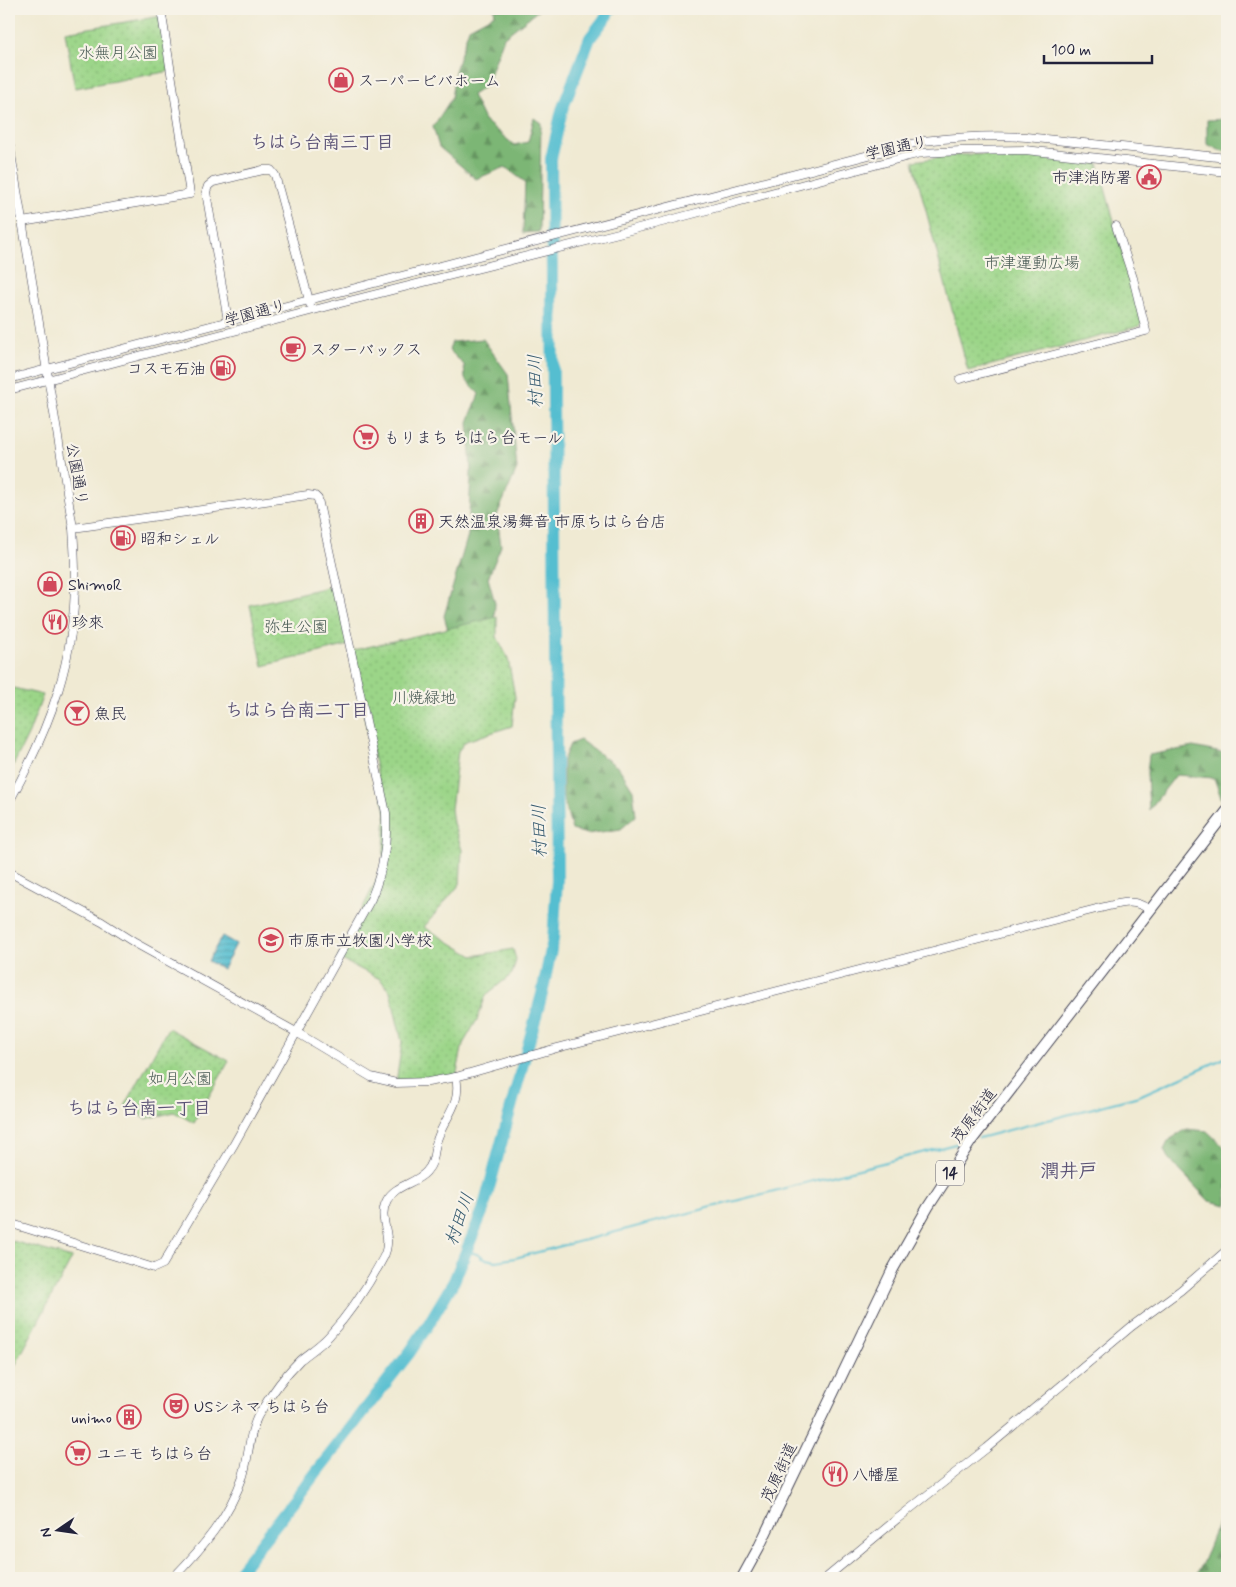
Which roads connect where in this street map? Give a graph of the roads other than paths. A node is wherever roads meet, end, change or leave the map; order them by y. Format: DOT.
graph roads {
  1 [pos="161,9"];
  2 [pos="9,142"];
  3 [pos="1125,147"];
  4 [pos="1227,158"];
  5 [pos="1123,161"];
  6 [pos="1227,172"];
  7 [pos="22,222"];
  8 [pos="1116,226"];
  9 [pos="309,300"];
  10 [pos="312,311"];
  11 [pos="228,321"];
  12 [pos="47,369"];
  13 [pos="960,378"];
  14 [pos="9,380"];
  15 [pos="48,380"];
  16 [pos="9,390"];
  17 [pos="73,528"];
  18 [pos="9,802"];
  19 [pos="1227,811"];
  20 [pos="9,872"];
  21 [pos="1150,910"];
  22 [pos="296,1032"];
  23 [pos="456,1077"];
  24 [pos="9,1223"];
  25 [pos="1227,1250"];
  26 [pos="173,1578"];
  27 [pos="742,1578"];
  28 [pos="826,1578"];
  1 -- 7 [label="street"];
  2 -- 7 [label="street, 公園通り"];
  3 -- 4 [label="street, 学園通り"];
  3 -- 5 [label="street"];
  3 -- 9 [label="street, 学園通り"];
  5 -- 6 [label="street, 学園通り"];
  5 -- 10 [label="street, 学園通り"];
  7 -- 12 [label="street, 公園通り"];
  8 -- 13 [label="street"];
  9 -- 10 [label="street"];
  9 -- 11 [label="street, 学園通り"];
  9 -- 11 [label="street"];
  10 -- 15 [label="street, 学園通り"];
  11 -- 12 [label="street, 学園通り"];
  12 -- 14 [label="street, 学園通り"];
  12 -- 15 [label="street, 公園通り"];
  15 -- 16 [label="street, 学園通り"];
  15 -- 17 [label="street, 公園通り"];
  17 -- 18 [label="street, 公園通り"];
  17 -- 22 [label="street"];
  19 -- 21 [label="main road, 茂原街道 / 14"];
  20 -- 22 [label="street"];
  21 -- 23 [label="street"];
  21 -- 27 [label="main road, 茂原街道 / 14"];
  22 -- 23 [label="street"];
  22 -- 24 [label="street"];
  23 -- 26 [label="street"];
  25 -- 28 [label="street"];
}
